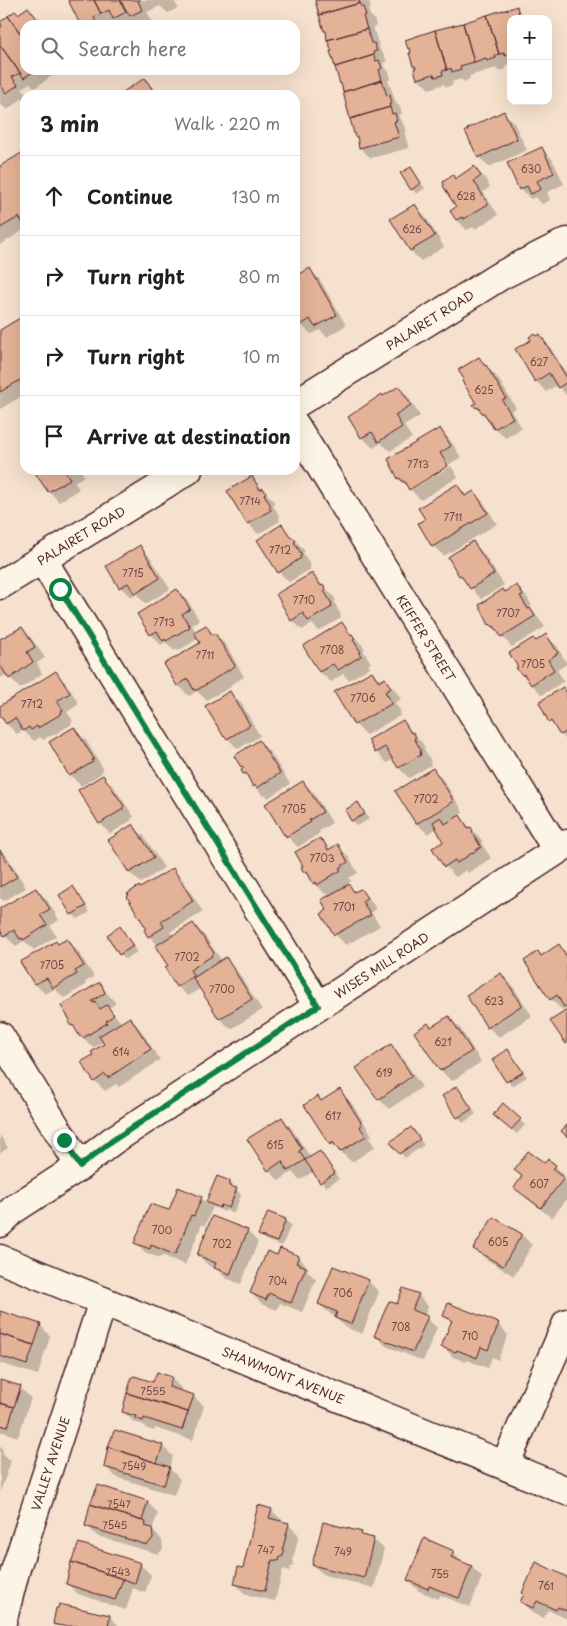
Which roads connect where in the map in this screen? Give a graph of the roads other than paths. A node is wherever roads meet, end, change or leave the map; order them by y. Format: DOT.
graph roads {
  1 [pos="567,242"];
  2 [pos="300,401"];
  3 [pos="300,433"];
  4 [pos="180,475"];
  5 [pos="42,560"];
  6 [pos="0,585"];
  7 [pos="562,847"];
  8 [pos="318,1006"];
  9 [pos="0,1036"];
  10 [pos="80,1166"];
  11 [pos="0,1222"];
  12 [pos="0,1259"];
  13 [pos="103,1301"];
  14 [pos="567,1323"];
  15 [pos="505,1465"];
  16 [pos="567,1491"];
  17 [pos="1,1626"];
  1 -- 2 [label="street, PALAIRET ROAD"];
  3 -- 7 [label="street, KEIFFER STREET"];
  4 -- 5 [label="street, PALAIRET ROAD"];
  5 -- 6 [label="street, PALAIRET ROAD"];
  5 -- 8 [label="street"];
  7 -- 8 [label="street, WISES MILL ROAD"];
  8 -- 10 [label="street, WISES MILL ROAD"];
  9 -- 10 [label="street"];
  10 -- 11 [label="street, WISES MILL ROAD"];
  12 -- 13 [label="street, SHAWMONT AVENUE"];
  13 -- 15 [label="street, SHAWMONT AVENUE"];
  13 -- 17 [label="street, VALLEY AVENUE"];
  14 -- 15 [label="street"];
  15 -- 16 [label="street, SHAWMONT AVENUE"];
}
